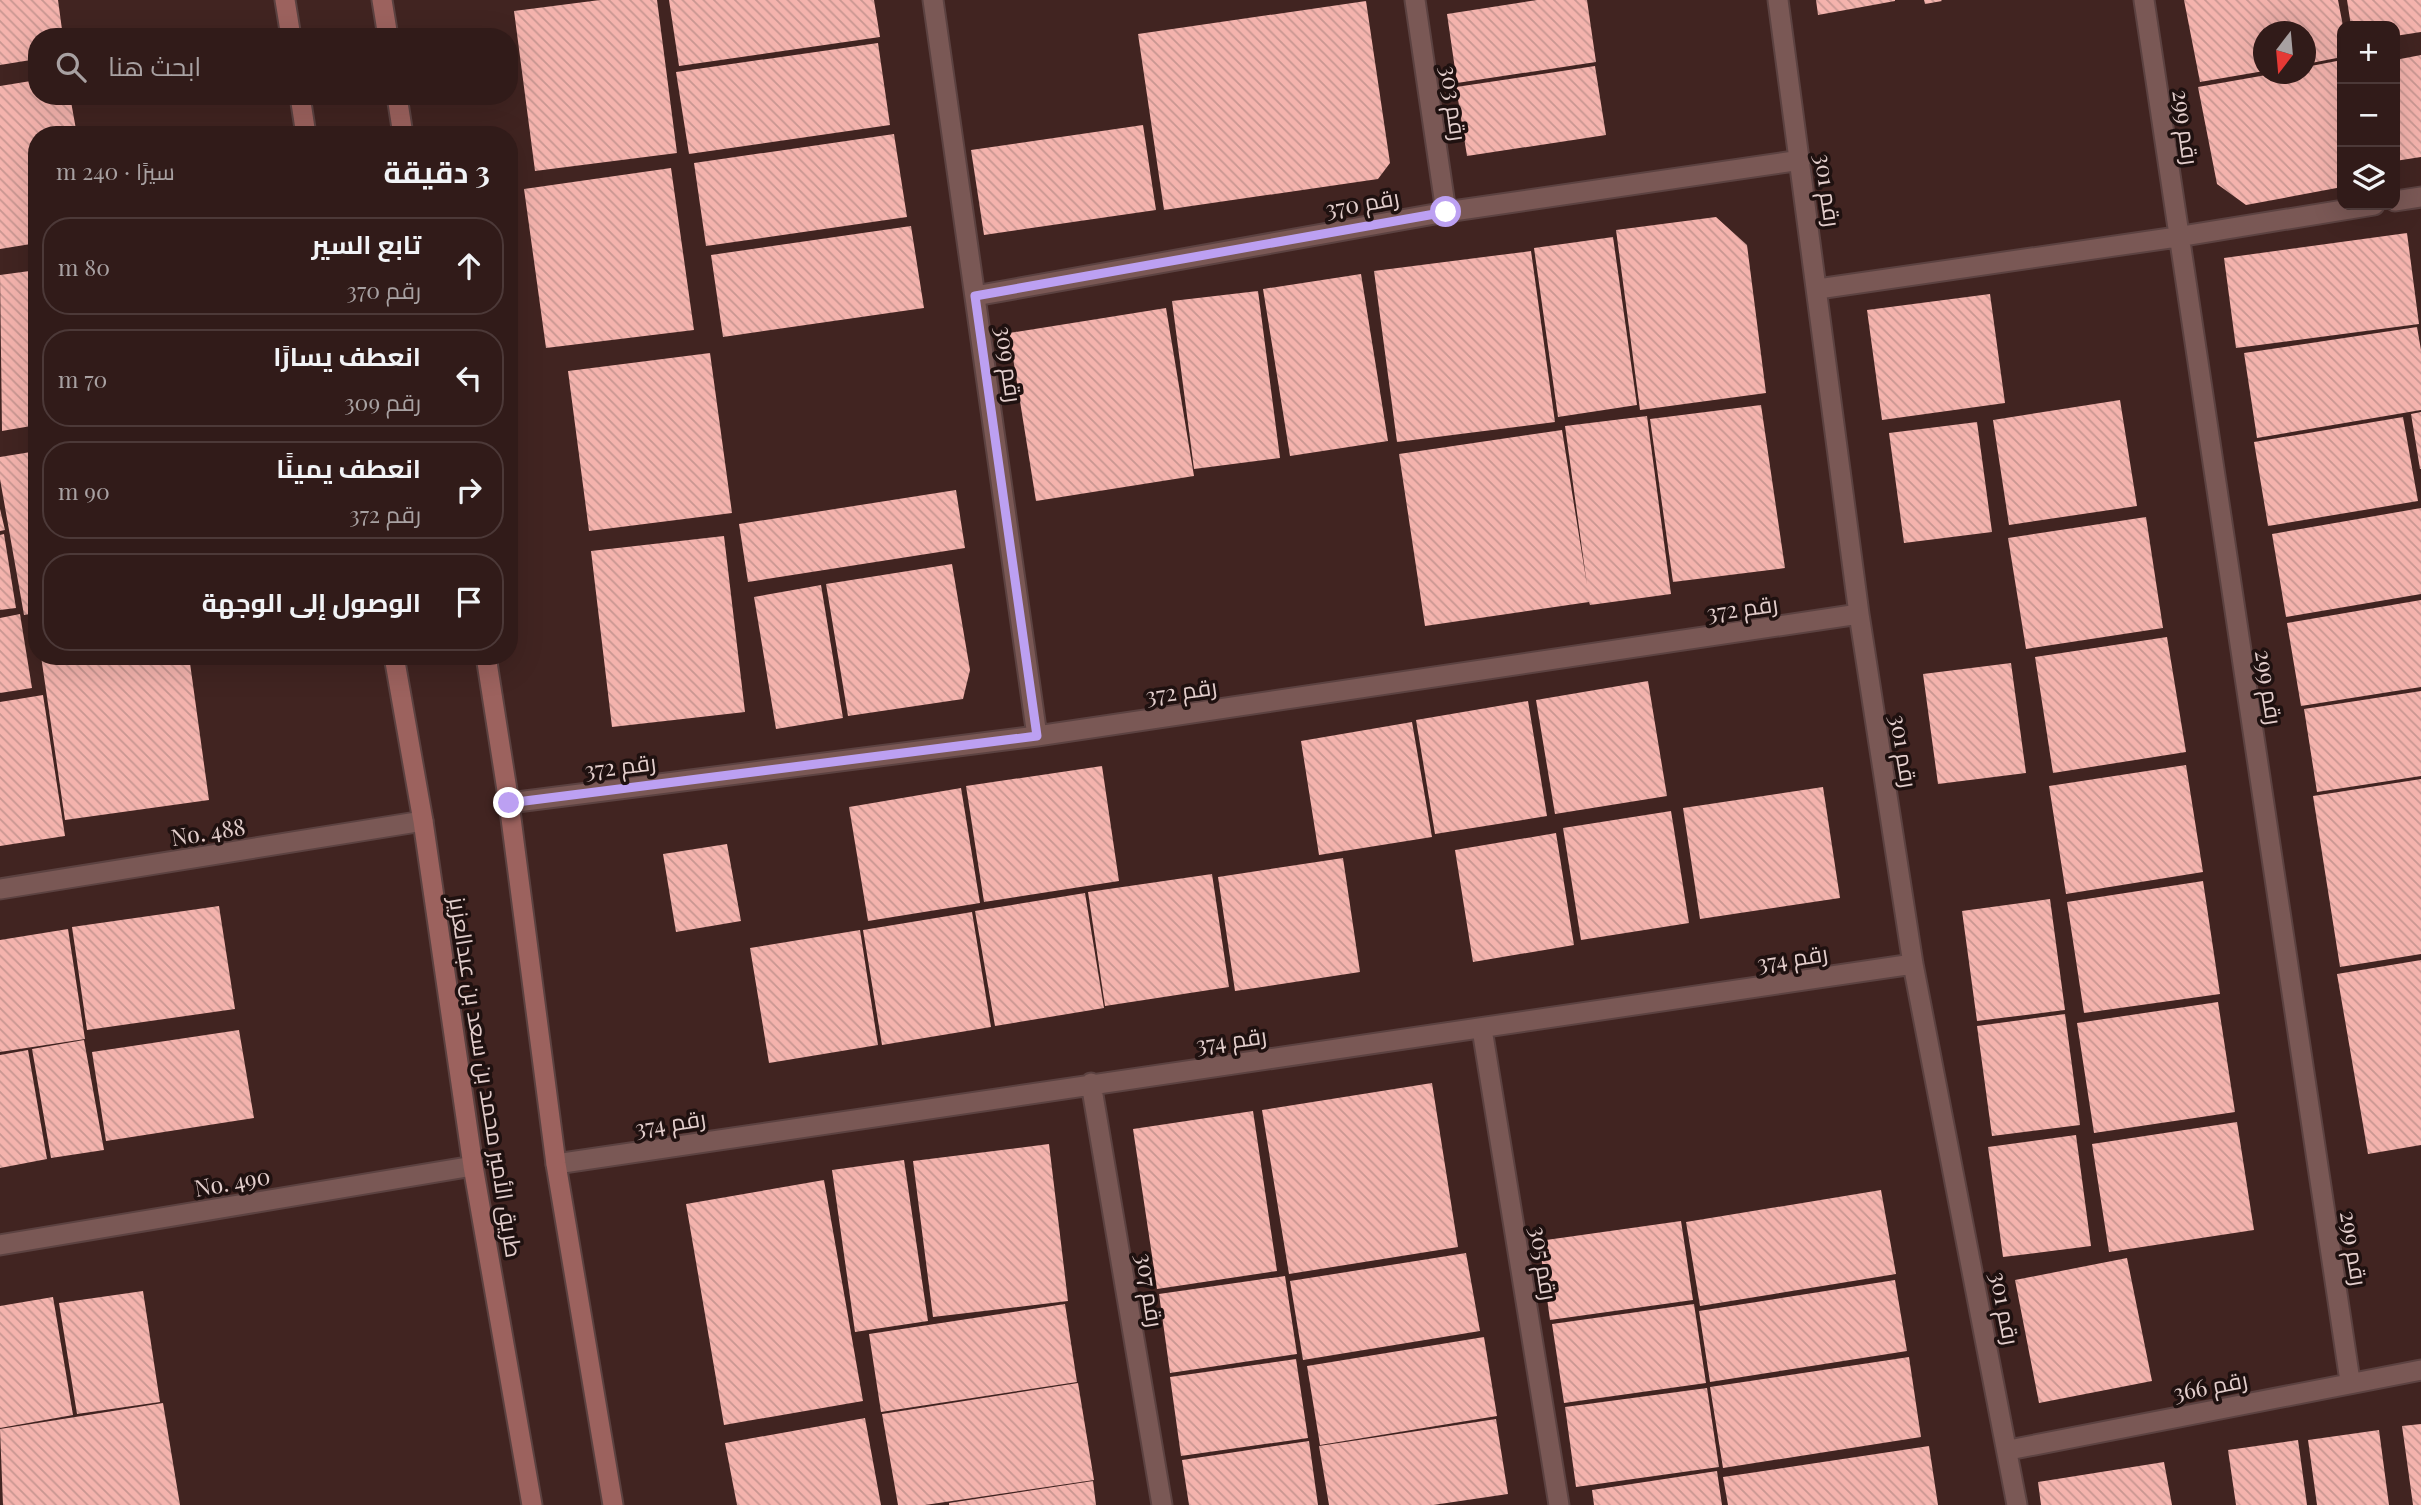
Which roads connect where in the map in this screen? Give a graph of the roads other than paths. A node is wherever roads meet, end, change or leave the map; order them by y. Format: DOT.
graph roads {
  1 [pos="285,0"];
  2 [pos="382,0"];
  3 [pos="933,0"];
  4 [pos="1415,0"];
  5 [pos="1777,0"];
  6 [pos="2144,0"];
  7 [pos="290,28"];
  8 [pos="387,28"];
  9 [pos="301,105"];
  10 [pos="398,105"];
  11 [pos="305,126"];
  12 [pos="402,126"];
  13 [pos="1801,160"];
  14 [pos="2421,197"];
  15 [pos="2400,200"];
  16 [pos="2343,210"];
  17 [pos="1446,212"];
  18 [pos="2177,237"];
  19 [pos="1818,289"];
  20 [pos="975,296"];
  21 [pos="1859,614"];
  22 [pos="396,665"];
  23 [pos="487,665"];
  24 [pos="1037,736"];
  25 [pos="509,803"];
  26 [pos="423,821"];
  27 [pos="0,889"];
  28 [pos="1913,964"];
  29 [pos="1482,1029"];
  30 [pos="1091,1083"];
  31 [pos="556,1164"];
  32 [pos="473,1166"];
  33 [pos="0,1245"];
  34 [pos="2421,1370"];
  35 [pos="2350,1381"];
  36 [pos="2009,1450"];
  37 [pos="532,1505"];
  38 [pos="613,1505"];
  39 [pos="1161,1505"];
  40 [pos="1559,1505"];
  41 [pos="2017,1505"];
  1 -- 7 [label="main road"];
  2 -- 8 [label="main road"];
  3 -- 20 [label="street, رقم 309"];
  4 -- 17 [label="street, رقم 303"];
  5 -- 13 [label="street, رقم 301"];
  6 -- 18 [label="street, رقم 299"];
  9 -- 11 [label="main road"];
  10 -- 12 [label="main road"];
  13 -- 17 [label="street, رقم 370"];
  13 -- 19 [label="street, رقم 301"];
  14 -- 15 [label="street"];
  16 -- 18 [label="street"];
  17 -- 20 [label="street, رقم 370"];
  18 -- 19 [label="street"];
  18 -- 35 [label="street, رقم 299"];
  19 -- 21 [label="street, رقم 301"];
  20 -- 24 [label="street, رقم 309"];
  21 -- 24 [label="street, رقم 372"];
  21 -- 28 [label="street, رقم 301"];
  22 -- 26 [label="main road, طريق الأمير محمد بن سعد بن عبدالعزيز"];
  23 -- 25 [label="main road"];
  24 -- 25 [label="street, رقم 372"];
  25 -- 31 [label="main road"];
  26 -- 27 [label="street, No. 488"];
  26 -- 32 [label="main road, طريق الأمير محمد بن سعد بن عبدالعزيز"];
  28 -- 29 [label="street, رقم 374"];
  28 -- 36 [label="street, رقم 301"];
  29 -- 30 [label="street, رقم 374"];
  29 -- 40 [label="street, رقم 305"];
  30 -- 31 [label="street, رقم 374"];
  30 -- 39 [label="street, رقم 307"];
  31 -- 38 [label="main road"];
  32 -- 33 [label="street, No. 490"];
  32 -- 37 [label="main road, طريق الأمير محمد بن سعد بن عبدالعزيز"];
  34 -- 35 [label="street, رقم 366"];
  35 -- 36 [label="street, رقم 366"];
  36 -- 41 [label="street, رقم 301"];
}
